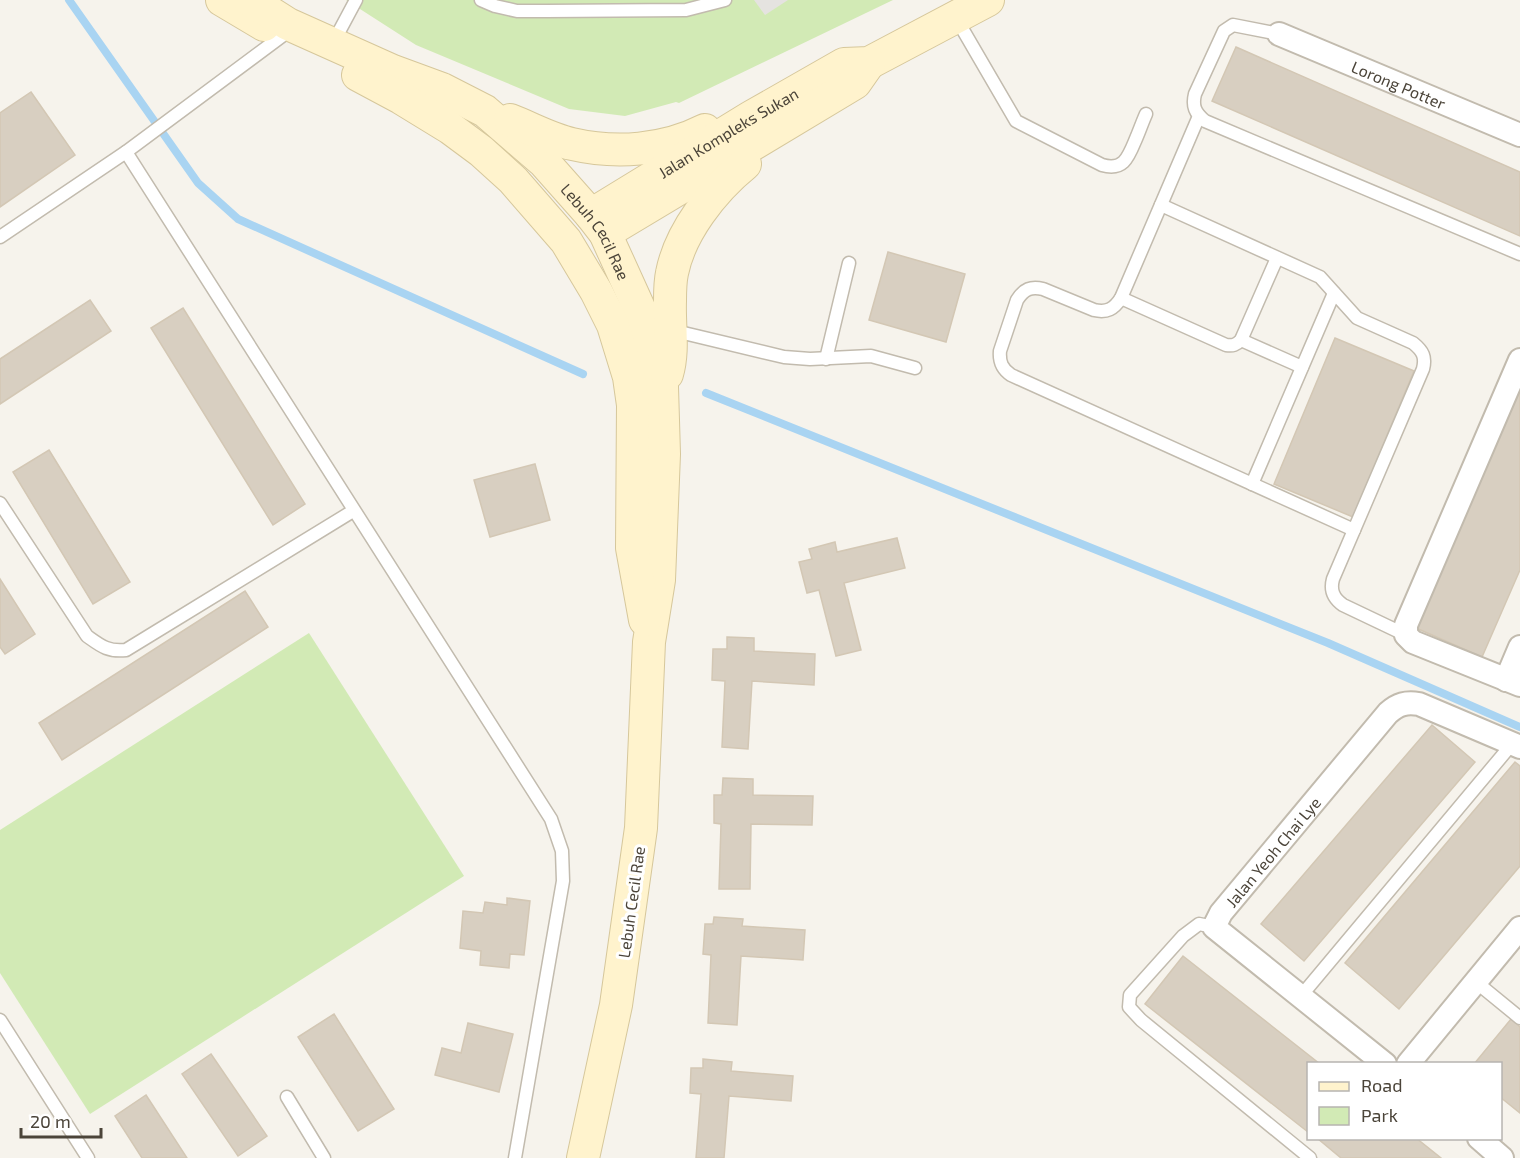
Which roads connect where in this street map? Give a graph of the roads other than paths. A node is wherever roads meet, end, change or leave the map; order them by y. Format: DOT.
graph roads {
  1 [pos="222,0"];
  2 [pos="250,0"];
  3 [pos="356,0"];
  4 [pos="481,0"];
  5 [pos="725,0"];
  6 [pos="988,0"];
  7 [pos="955,17"];
  8 [pos="1279,34"];
  9 [pos="282,36"];
  10 [pos="332,44"];
  11 [pos="485,111"];
  12 [pos="1146,114"];
  13 [pos="1199,116"];
  14 [pos="758,127"];
  15 [pos="1520,135"];
  16 [pos="126,152"];
  17 [pos="481,152"];
  18 [pos="1161,205"];
  19 [pos="595,226"];
  20 [pos="0,237"];
  21 [pos="1520,254"];
  22 [pos="1277,258"];
  23 [pos="849,263"];
  24 [pos="1334,293"];
  25 [pos="1121,298"];
  26 [pos="670,330"];
  27 [pos="1241,340"];
  28 [pos="624,358"];
  29 [pos="826,358"];
  30 [pos="1520,360"];
  31 [pos="915,368"];
  32 [pos="1302,368"];
  33 [pos="662,387"];
  34 [pos="1252,484"];
  35 [pos="0,503"];
  36 [pos="353,511"];
  37 [pos="1354,530"];
  38 [pos="1406,635"];
  39 [pos="649,642"];
  40 [pos="1520,647"];
  41 [pos="1513,683"];
  42 [pos="1516,746"];
  43 [pos="1214,927"];
  44 [pos="1520,928"];
  45 [pos="1476,982"];
  46 [pos="1301,996"];
  47 [pos="1520,1018"];
  48 [pos="0,1020"];
  49 [pos="1383,1062"];
  50 [pos="1410,1062"];
  51 [pos="287,1097"];
  52 [pos="88,1158"];
  53 [pos="324,1158"];
  54 [pos="515,1158"];
  55 [pos="583,1158"];
  56 [pos="1310,1158"];
  1 -- 9 [label="street, Lebuh Cecil Rae"];
  2 -- 10 [label="street, Lebuh Cecil Rae"];
  3 -- 10 [label="lane"];
  4 -- 5 [label="lane"];
  6 -- 7 [label="street, Jalan Kompleks Sukan"];
  7 -- 12 [label="lane"];
  7 -- 14 [label="street, Jalan Kompleks Sukan"];
  8 -- 13 [label="lane"];
  8 -- 15 [label="street, Lorong Potter"];
  9 -- 16 [label="lane"];
  9 -- 17 [label="street, Lebuh Cecil Rae"];
  10 -- 11 [label="street, Lebuh Cecil Rae"];
  11 -- 14 [label="street"];
  11 -- 19 [label="street, Lebuh Cecil Rae"];
  13 -- 18 [label="lane"];
  13 -- 21 [label="lane"];
  14 -- 19 [label="street, Jalan Kompleks Sukan"];
  14 -- 26 [label="street"];
  16 -- 20 [label="lane"];
  16 -- 36 [label="lane"];
  17 -- 19 [label="street"];
  17 -- 28 [label="street, Lebuh Cecil Rae"];
  18 -- 22 [label="lane"];
  18 -- 25 [label="lane"];
  19 -- 28 [label="street"];
  19 -- 33 [label="street, Lebuh Cecil Rae"];
  22 -- 24 [label="lane"];
  22 -- 27 [label="lane"];
  23 -- 29 [label="lane"];
  24 -- 32 [label="lane"];
  24 -- 37 [label="lane"];
  25 -- 27 [label="lane"];
  25 -- 34 [label="lane"];
  26 -- 29 [label="lane"];
  26 -- 33 [label="street"];
  27 -- 32 [label="lane"];
  28 -- 39 [label="street, Lebuh Cecil Rae"];
  29 -- 31 [label="lane"];
  30 -- 38 [label="street"];
  32 -- 34 [label="lane"];
  33 -- 39 [label="street, Lebuh Cecil Rae"];
  34 -- 37 [label="lane"];
  35 -- 36 [label="lane"];
  36 -- 54 [label="lane"];
  37 -- 38 [label="lane"];
  38 -- 41 [label="street"];
  39 -- 55 [label="street, Lebuh Cecil Rae"];
  40 -- 41 [label="street"];
  42 -- 43 [label="street, Jalan Yeoh Chai Lye"];
  42 -- 46 [label="lane"];
  43 -- 46 [label="street"];
  43 -- 56 [label="lane"];
  44 -- 45 [label="street"];
  45 -- 47 [label="lane"];
  45 -- 50 [label="street"];
  46 -- 49 [label="street"];
  48 -- 52 [label="lane"];
  51 -- 53 [label="lane"];
}
